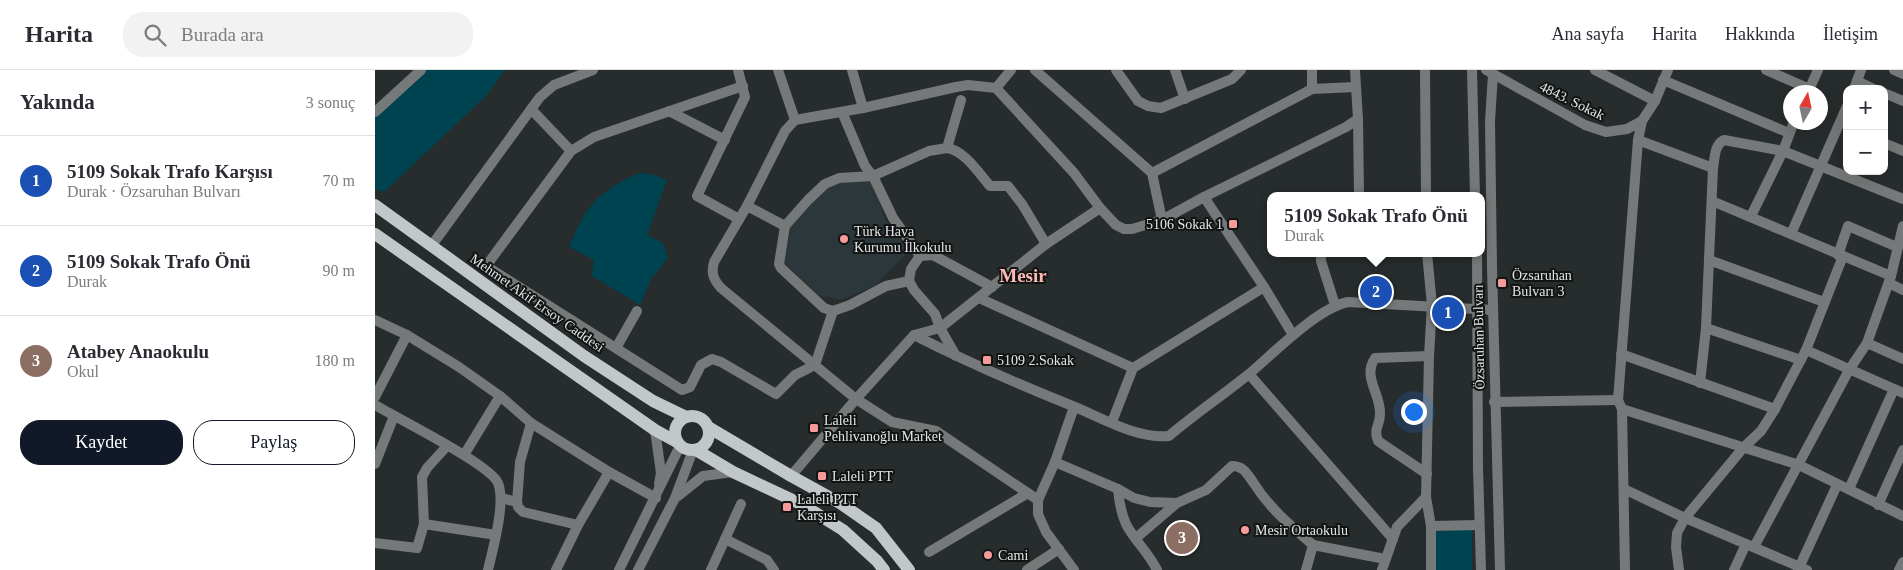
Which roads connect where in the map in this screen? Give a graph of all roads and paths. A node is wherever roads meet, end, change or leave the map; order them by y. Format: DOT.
graph roads {
  1 [pos="421,70"];
  2 [pos="593,70"];
  3 [pos="738,70"];
  4 [pos="778,70"];
  5 [pos="852,70"];
  6 [pos="1011,70"];
  7 [pos="1035,70"];
  8 [pos="1115,70"];
  9 [pos="1175,70"];
  10 [pos="1241,70"];
  11 [pos="1312,70"];
  12 [pos="1355,70"];
  13 [pos="1425,70"];
  14 [pos="1472,70"];
  15 [pos="1595,70"];
  16 [pos="1766,70"];
  17 [pos="1818,70"];
  18 [pos="1861,70"];
  19 [pos="1894,70"];
  20 [pos="1491,71"];
  21 [pos="1903,74"];
  22 [pos="1665,75"];
  23 [pos="1797,85"];
  24 [pos="1812,85"];
  25 [pos="1856,85"];
  26 [pos="743,86"];
  27 [pos="1355,87"];
  28 [pos="996,88"];
  29 [pos="1311,89"];
  30 [pos="1888,95"];
  31 [pos="1185,99"];
  32 [pos="961,100"];
  33 [pos="1655,101"];
  34 [pos="1903,101"];
  35 [pos="863,108"];
  36 [pos="531,109"];
  37 [pos="669,111"];
  38 [pos="375,112"];
  39 [pos="842,112"];
  40 [pos="1358,119"];
  41 [pos="795,120"];
  42 [pos="1642,121"];
  43 [pos="1843,126"];
  44 [pos="1790,130"];
  45 [pos="1789,133"];
  46 [pos="725,140"];
  47 [pos="1638,140"];
  48 [pos="1888,145"];
  49 [pos="947,148"];
  50 [pos="571,151"];
  51 [pos="1783,151"];
  52 [pos="1903,151"];
  53 [pos="1821,166"];
  54 [pos="1713,168"];
  55 [pos="1152,173"];
  56 [pos="873,176"];
  57 [pos="1359,192"];
  58 [pos="1426,192"];
  59 [pos="1475,192"];
  60 [pos="1204,197"];
  61 [pos="1903,199"];
  62 [pos="1712,201"];
  63 [pos="375,205"];
  64 [pos="747,206"];
  65 [pos="1099,208"];
  66 [pos="1751,216"];
  67 [pos="739,219"];
  68 [pos="1162,220"];
  69 [pos="785,226"];
  70 [pos="1903,226"];
  71 [pos="375,234"];
  72 [pos="1791,234"];
  73 [pos="1046,244"];
  74 [pos="431,245"];
  75 [pos="1897,247"];
  76 [pos="1840,255"];
  77 [pos="920,256"];
  78 [pos="1321,257"];
  79 [pos="1427,257"];
  80 [pos="1477,257"];
  81 [pos="1709,260"];
  82 [pos="1890,280"];
  83 [pos="909,281"];
  84 [pos="992,287"];
  85 [pos="1264,287"];
  86 [pos="1903,290"];
  87 [pos="979,298"];
  88 [pos="1824,302"];
  89 [pos="1335,305"];
  90 [pos="1432,305"];
  91 [pos="1478,309"];
  92 [pos="1493,310"];
  93 [pos="637,311"];
  94 [pos="833,311"];
  95 [pos="375,320"];
  96 [pos="940,328"];
  97 [pos="1706,328"];
  98 [pos="407,335"];
  99 [pos="914,335"];
  100 [pos="1293,335"];
  101 [pos="1867,342"];
  102 [pos="616,348"];
  103 [pos="1805,350"];
  104 [pos="1621,354"];
  105 [pos="1429,356"];
  106 [pos="956,357"];
  107 [pos="1903,359"];
  108 [pos="1801,360"];
  109 [pos="815,365"];
  110 [pos="1133,368"];
  111 [pos="1849,370"];
  112 [pos="1249,374"];
  113 [pos="1700,382"];
  114 [pos="1899,391"];
  115 [pos="500,396"];
  116 [pos="375,397"];
  117 [pos="856,400"];
  118 [pos="1495,402"];
  119 [pos="1620,404"];
  120 [pos="375,406"];
  121 [pos="1074,407"];
  122 [pos="1775,410"];
  123 [pos="394,416"];
  124 [pos="687,417"];
  125 [pos="1112,422"];
  126 [pos="531,423"];
  127 [pos="708,427"];
  128 [pos="655,430"];
  129 [pos="679,444"];
  130 [pos="447,446"];
  131 [pos="1743,448"];
  132 [pos="695,450"];
  133 [pos="1903,450"];
  134 [pos="464,455"];
  135 [pos="1055,462"];
  136 [pos="375,464"];
  137 [pos="1799,465"];
  138 [pos="609,472"];
  139 [pos="733,472"];
  140 [pos="1427,474"];
  141 [pos="791,476"];
  142 [pos="1837,485"];
  143 [pos="1118,489"];
  144 [pos="1849,489"];
  145 [pos="1624,490"];
  146 [pos="1028,493"];
  147 [pos="1426,497"];
  148 [pos="501,498"];
  149 [pos="656,498"];
  150 [pos="675,498"];
  151 [pos="1038,500"];
  152 [pos="517,502"];
  153 [pos="1177,503"];
  154 [pos="741,504"];
  155 [pos="1878,505"];
  156 [pos="1903,516"];
  157 [pos="1685,518"];
  158 [pos="423,524"];
  159 [pos="577,525"];
  160 [pos="1479,525"];
  161 [pos="1431,526"];
  162 [pos="495,536"];
  163 [pos="1136,538"];
  164 [pos="725,539"];
  165 [pos="1393,539"];
  166 [pos="375,543"];
  167 [pos="1313,545"];
  168 [pos="1750,545"];
  169 [pos="1059,549"];
  170 [pos="929,552"];
  171 [pos="1385,559"];
  172 [pos="1903,562"];
  173 [pos="1802,569"];
  174 [pos="488,570"];
  175 [pos="556,570"];
  176 [pos="619,570"];
  177 [pos="639,570"];
  178 [pos="711,570"];
  179 [pos="774,570"];
  180 [pos="883,570"];
  181 [pos="909,570"];
  182 [pos="1027,570"];
  183 [pos="1074,570"];
  184 [pos="1157,570"];
  185 [pos="1306,570"];
  186 [pos="1382,570"];
  187 [pos="1431,570"];
  188 [pos="1481,570"];
  189 [pos="1500,570"];
  190 [pos="1625,570"];
  191 [pos="1679,570"];
  192 [pos="1734,570"];
  193 [pos="1899,570"];
  1 -- 38 [label="street"];
  2 -- 36 [label="street"];
  3 -- 26 [label="street"];
  4 -- 41 [label="street"];
  5 -- 35 [label="street"];
  6 -- 28 [label="street"];
  7 -- 55 [label="street"];
  8 -- 31 [label="street"];
  9 -- 31 [label="street"];
  10 -- 31 [label="street"];
  11 -- 29 [label="street"];
  12 -- 27 [label="street"];
  13 -- 58 [label="street"];
  14 -- 59 [label="street"];
  15 -- 33 [label="street"];
  16 -- 23 [label="street"];
  17 -- 24 [label="street"];
  18 -- 25 [label="street"];
  19 -- 21 [label="street"];
  20 -- 42 [label="street, 4843. Sokak"];
  20 -- 92 [label="street, Özsaruhan Bulvarı"];
  22 -- 33 [label="street"];
  22 -- 45 [label="street"];
  26 -- 37 [label="street"];
  26 -- 46 [label="street"];
  27 -- 29 [label="street"];
  27 -- 40 [label="street"];
  28 -- 35 [label="street"];
  28 -- 65 [label="street"];
  29 -- 55 [label="street"];
  30 -- 34 [label="street"];
  32 -- 49 [label="street"];
  33 -- 42 [label="street"];
  35 -- 39 [label="street"];
  36 -- 50 [label="street"];
  36 -- 74 [label="street"];
  37 -- 46 [label="street"];
  37 -- 50 [label="street"];
  39 -- 41 [label="street"];
  39 -- 56 [label="street"];
  40 -- 57 [label="street"];
  40 -- 60 [label="street"];
  41 -- 64 [label="street"];
  42 -- 47 [label="street"];
  43 -- 53 [label="street"];
  44 -- 45 [label="street"];
  45 -- 51 [label="street"];
  46 -- 67 [label="street"];
  47 -- 54 [label="street"];
  47 -- 104 [label="street"];
  48 -- 52 [label="street"];
  49 -- 56 [label="street"];
  49 -- 73 [label="street"];
  50 -- 102 [label="street"];
  51 -- 53 [label="street"];
  51 -- 54 [label="street"];
  51 -- 66 [label="street"];
  53 -- 61 [label="street"];
  53 -- 72 [label="street"];
  54 -- 62 [label="street"];
  55 -- 68 [label="street"];
  56 -- 69 [label="street"];
  56 -- 77 [label="street"];
  60 -- 68 [label="street"];
  60 -- 85 [label="street"];
  62 -- 66 [label="street"];
  62 -- 81 [label="street"];
  63 -- 74 [label="main road, Mehmet Akif Ersoy Caddesi"];
  64 -- 67 [label="street"];
  64 -- 69 [label="street"];
  65 -- 68 [label="street"];
  65 -- 73 [label="street"];
  66 -- 72 [label="street"];
  67 -- 109 [label="street"];
  69 -- 94 [label="street"];
  70 -- 75 [label="street"];
  71 -- 128 [label="main road"];
  72 -- 76 [label="street"];
  73 -- 84 [label="street"];
  74 -- 124 [label="main road, Mehmet Akif Ersoy Caddesi"];
  75 -- 76 [label="street"];
  75 -- 82 [label="street"];
  76 -- 82 [label="street"];
  76 -- 88 [label="street"];
  77 -- 83 [label="street"];
  77 -- 84 [label="street"];
  78 -- 89 [label="street"];
  79 -- 90 [label="street"];
  80 -- 91 [label="street, Özsaruhan Bulvarı"];
  81 -- 88 [label="street"];
  81 -- 97 [label="street"];
  82 -- 86 [label="street"];
  82 -- 101 [label="street"];
  83 -- 94 [label="street"];
  83 -- 96 [label="street"];
  84 -- 87 [label="street"];
  85 -- 100 [label="street"];
  85 -- 110 [label="street"];
  87 -- 96 [label="street"];
  87 -- 110 [label="street"];
  88 -- 103 [label="street"];
  89 -- 90 [label="street"];
  89 -- 100 [label="street"];
  90 -- 91 [label="street"];
  90 -- 105 [label="street"];
  91 -- 92 [label="street"];
  91 -- 160 [label="street, Özsaruhan Bulvarı"];
  92 -- 118 [label="street, Özsaruhan Bulvarı"];
  93 -- 102 [label="street"];
  94 -- 109 [label="street"];
  95 -- 98 [label="street"];
  96 -- 99 [label="street"];
  96 -- 106 [label="street"];
  97 -- 108 [label="street"];
  97 -- 113 [label="street"];
  98 -- 115 [label="street"];
  98 -- 116 [label="street"];
  99 -- 106 [label="street"];
  99 -- 117 [label="street"];
  100 -- 112 [label="street"];
  101 -- 107 [label="street"];
  101 -- 111 [label="street"];
  102 -- 109 [label="street"];
  103 -- 108 [label="street"];
  103 -- 111 [label="street"];
  104 -- 113 [label="street"];
  104 -- 119 [label="street"];
  105 -- 140 [label="street"];
  105 -- 140 [label="street"];
  106 -- 121 [label="street"];
  108 -- 122 [label="street"];
  109 -- 117 [label="street"];
  110 -- 125 [label="street"];
  111 -- 114 [label="street"];
  111 -- 137 [label="street"];
  112 -- 125 [label="street"];
  112 -- 165 [label="street"];
  113 -- 122 [label="street"];
  114 -- 144 [label="street"];
  115 -- 126 [label="street"];
  115 -- 134 [label="street"];
  117 -- 141 [label="street"];
  117 -- 146 [label="street"];
  118 -- 119 [label="street"];
  118 -- 189 [label="street, Özsaruhan Bulvarı"];
  119 -- 131 [label="street"];
  119 -- 145 [label="street"];
  120 -- 123 [label="street"];
  121 -- 125 [label="street"];
  121 -- 135 [label="street"];
  122 -- 131 [label="street"];
  123 -- 130 [label="street"];
  123 -- 136 [label="street"];
  124 -- 127 [label="main road"];
  124 -- 129 [label="main road"];
  126 -- 138 [label="street"];
  126 -- 152 [label="street"];
  127 -- 132 [label="main road"];
  127 -- 141 [label="main road"];
  128 -- 129 [label="main road"];
  128 -- 149 [label="street"];
  129 -- 132 [label="main road"];
  129 -- 149 [label="street"];
  130 -- 134 [label="street"];
  130 -- 158 [label="street"];
  131 -- 137 [label="street"];
  131 -- 157 [label="street"];
  132 -- 139 [label="main road"];
  132 -- 150 [label="street"];
  133 -- 155 [label="street"];
  134 -- 148 [label="street"];
  135 -- 143 [label="street"];
  135 -- 151 [label="street"];
  137 -- 142 [label="street"];
  137 -- 168 [label="street"];
  138 -- 149 [label="street"];
  138 -- 159 [label="street"];
  139 -- 150 [label="street"];
  139 -- 180 [label="main road"];
  140 -- 147 [label="street"];
  141 -- 181 [label="main road"];
  142 -- 144 [label="street"];
  142 -- 173 [label="street"];
  143 -- 153 [label="street"];
  143 -- 163 [label="street"];
  144 -- 155 [label="street"];
  145 -- 157 [label="street"];
  145 -- 190 [label="street"];
  146 -- 151 [label="street"];
  146 -- 170 [label="street"];
  147 -- 161 [label="street"];
  147 -- 165 [label="street"];
  148 -- 152 [label="street"];
  148 -- 162 [label="street"];
  149 -- 176 [label="street"];
  150 -- 177 [label="street"];
  151 -- 169 [label="street"];
  152 -- 159 [label="street"];
  153 -- 163 [label="street"];
  153 -- 167 [label="street"];
  154 -- 164 [label="street"];
  155 -- 156 [label="street"];
  157 -- 168 [label="street"];
  157 -- 191 [label="street"];
  158 -- 162 [label="street"];
  158 -- 166 [label="street"];
  159 -- 175 [label="street"];
  160 -- 161 [label="street"];
  160 -- 188 [label="street, Özsaruhan Bulvarı"];
  161 -- 187 [label="street"];
  162 -- 174 [label="street"];
  163 -- 184 [label="street"];
  164 -- 178 [label="street"];
  164 -- 179 [label="street"];
  165 -- 171 [label="street"];
  167 -- 171 [label="street"];
  167 -- 185 [label="street"];
  168 -- 173 [label="street"];
  168 -- 192 [label="street"];
  169 -- 182 [label="street"];
  169 -- 183 [label="street"];
  171 -- 186 [label="street"];
  172 -- 193 [label="street"];
}
